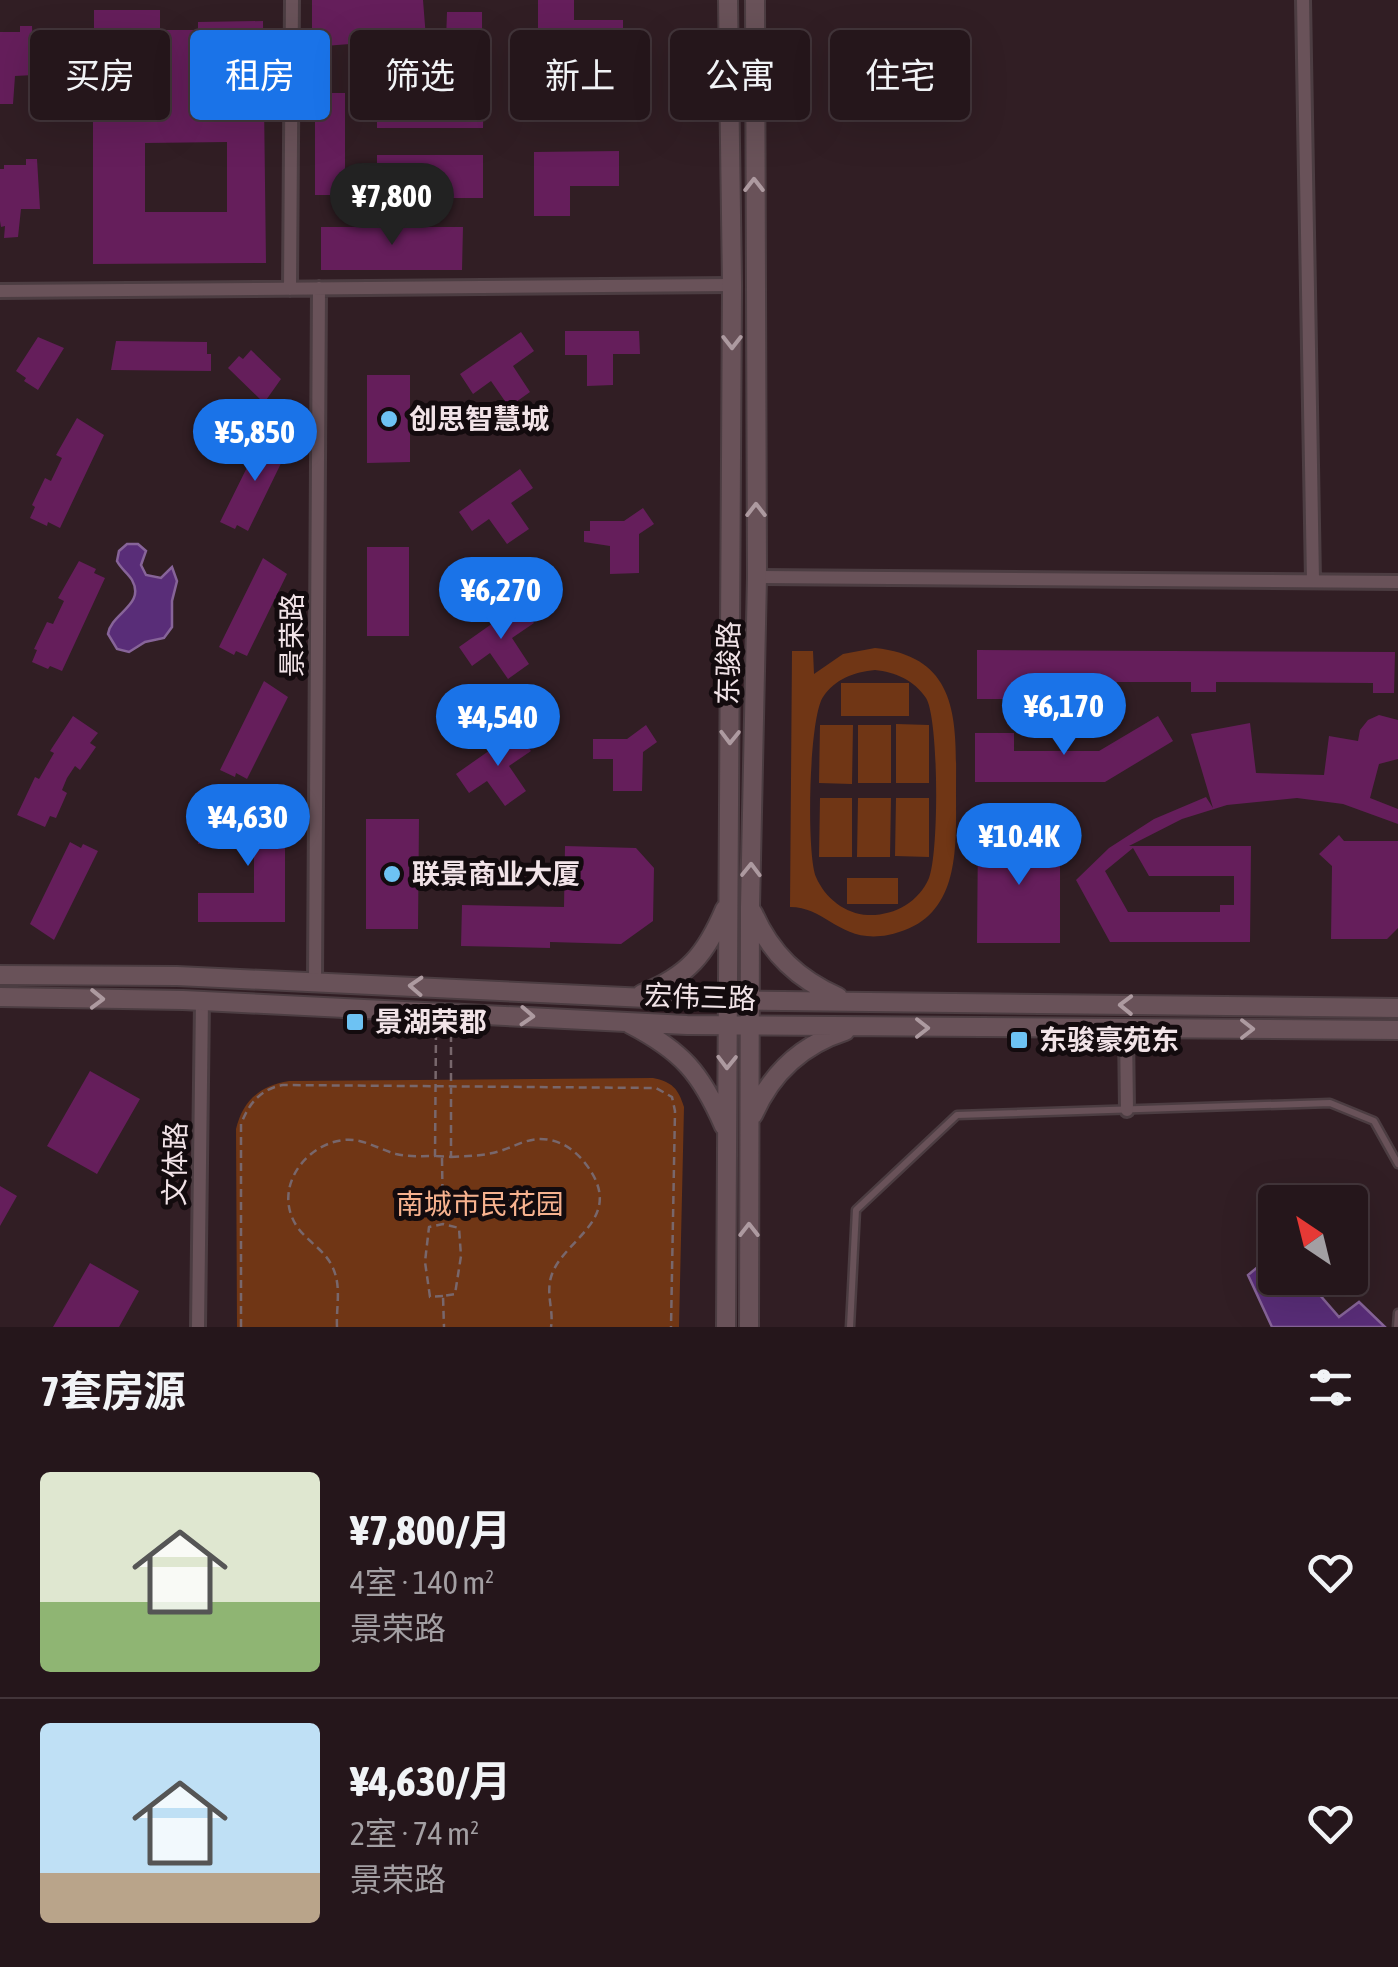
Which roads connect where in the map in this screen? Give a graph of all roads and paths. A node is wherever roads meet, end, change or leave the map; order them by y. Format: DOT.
graph roads {
  1 [pos="292,0"];
  2 [pos="728,0"];
  3 [pos="755,0"];
  4 [pos="1304,0"];
  5 [pos="732,285"];
  6 [pos="290,288"];
  7 [pos="319,288"];
  8 [pos="0,291"];
  9 [pos="757,577"];
  10 [pos="1313,581"];
  11 [pos="1398,582"];
  12 [pos="728,904"];
  13 [pos="750,907"];
  14 [pos="0,974"];
  15 [pos="316,982"];
  16 [pos="0,997"];
  17 [pos="633,997"];
  18 [pos="728,1000"];
  19 [pos="750,1000"];
  20 [pos="202,1001"];
  21 [pos="848,1001"];
  22 [pos="1398,1008"];
  23 [pos="444,1013"];
  24 [pos="625,1022"];
  25 [pos="728,1026"];
  26 [pos="750,1026"];
  27 [pos="856,1027"];
  28 [pos="1126,1029"];
  29 [pos="1398,1030"];
  30 [pos="435,1085"];
  31 [pos="451,1085"];
  32 [pos="1127,1110"];
  33 [pos="750,1125"];
  34 [pos="727,1133"];
  35 [pos="435,1156"];
  36 [pos="442,1156"];
  37 [pos="450,1157"];
  38 [pos="1398,1164"];
  39 [pos="444,1224"];
  40 [pos="443,1296"];
  41 [pos="1398,1313"];
  42 [pos="198,1327"];
  43 [pos="240,1327"];
  44 [pos="337,1327"];
  45 [pos="444,1327"];
  46 [pos="550,1327"];
  47 [pos="671,1327"];
  48 [pos="726,1327"];
  49 [pos="749,1327"];
  50 [pos="850,1327"];
  51 [pos="1397,1327"];
  1 -- 6 [label="street"];
  2 -- 5 [label="street, 东骏路"];
  9 -- 3 [label="street, 东骏路, one-way"];
  4 -- 10 [label="street"];
  5 -- 7 [label="street"];
  5 -- 12 [label="street, 东骏路, one-way"];
  6 -- 7 [label="street"];
  6 -- 8 [label="street"];
  7 -- 15 [label="street, 景荣路"];
  9 -- 10 [label="street"];
  13 -- 9 [label="street, 东骏路, one-way"];
  10 -- 11 [label="street"];
  12 -- 17 [label="street"];
  12 -- 18 [label="street, 东骏路"];
  13 -- 19 [label="street, 东骏路"];
  13 -- 21 [label="street"];
  14 -- 15 [label="street, 宏伟三路"];
  17 -- 15 [label="street, 宏伟三路, one-way"];
  16 -- 20 [label="street, 宏伟三路, one-way"];
  17 -- 18 [label="street, 宏伟三路"];
  18 -- 19 [label="street, 宏伟三路"];
  18 -- 25 [label="street, 东骏路"];
  19 -- 21 [label="street, 宏伟三路"];
  19 -- 26 [label="street, 东骏路"];
  20 -- 23 [label="street, 宏伟三路"];
  20 -- 42 [label="street, 文体路"];
  22 -- 21 [label="street, 宏伟三路, one-way"];
  23 -- 24 [label="street, 宏伟三路, one-way"];
  23 -- 30 [label="path"];
  23 -- 31 [label="path"];
  24 -- 25 [label="street, 宏伟三路"];
  24 -- 34 [label="street"];
  25 -- 26 [label="street, 宏伟三路"];
  25 -- 34 [label="street, 东骏路, one-way"];
  26 -- 27 [label="street, 宏伟三路"];
  26 -- 33 [label="street, 东骏路"];
  27 -- 28 [label="street, 宏伟三路, one-way"];
  27 -- 33 [label="street"];
  28 -- 29 [label="street, 宏伟三路, one-way"];
  28 -- 32 [label="street"];
  30 -- 31 [label="path"];
  30 -- 35 [label="path"];
  30 -- 43 [label="path"];
  31 -- 37 [label="path"];
  31 -- 47 [label="path"];
  32 -- 38 [label="lane"];
  32 -- 50 [label="lane"];
  49 -- 33 [label="street, 东骏路, one-way"];
  34 -- 48 [label="street, 东骏路"];
  35 -- 36 [label="path"];
  35 -- 44 [label="path"];
  36 -- 37 [label="path"];
  36 -- 39 [label="path"];
  37 -- 46 [label="path"];
  39 -- 40 [label="path"];
  39 -- 40 [label="path"];
  40 -- 45 [label="path"];
  41 -- 51 [label="lane"];
}
